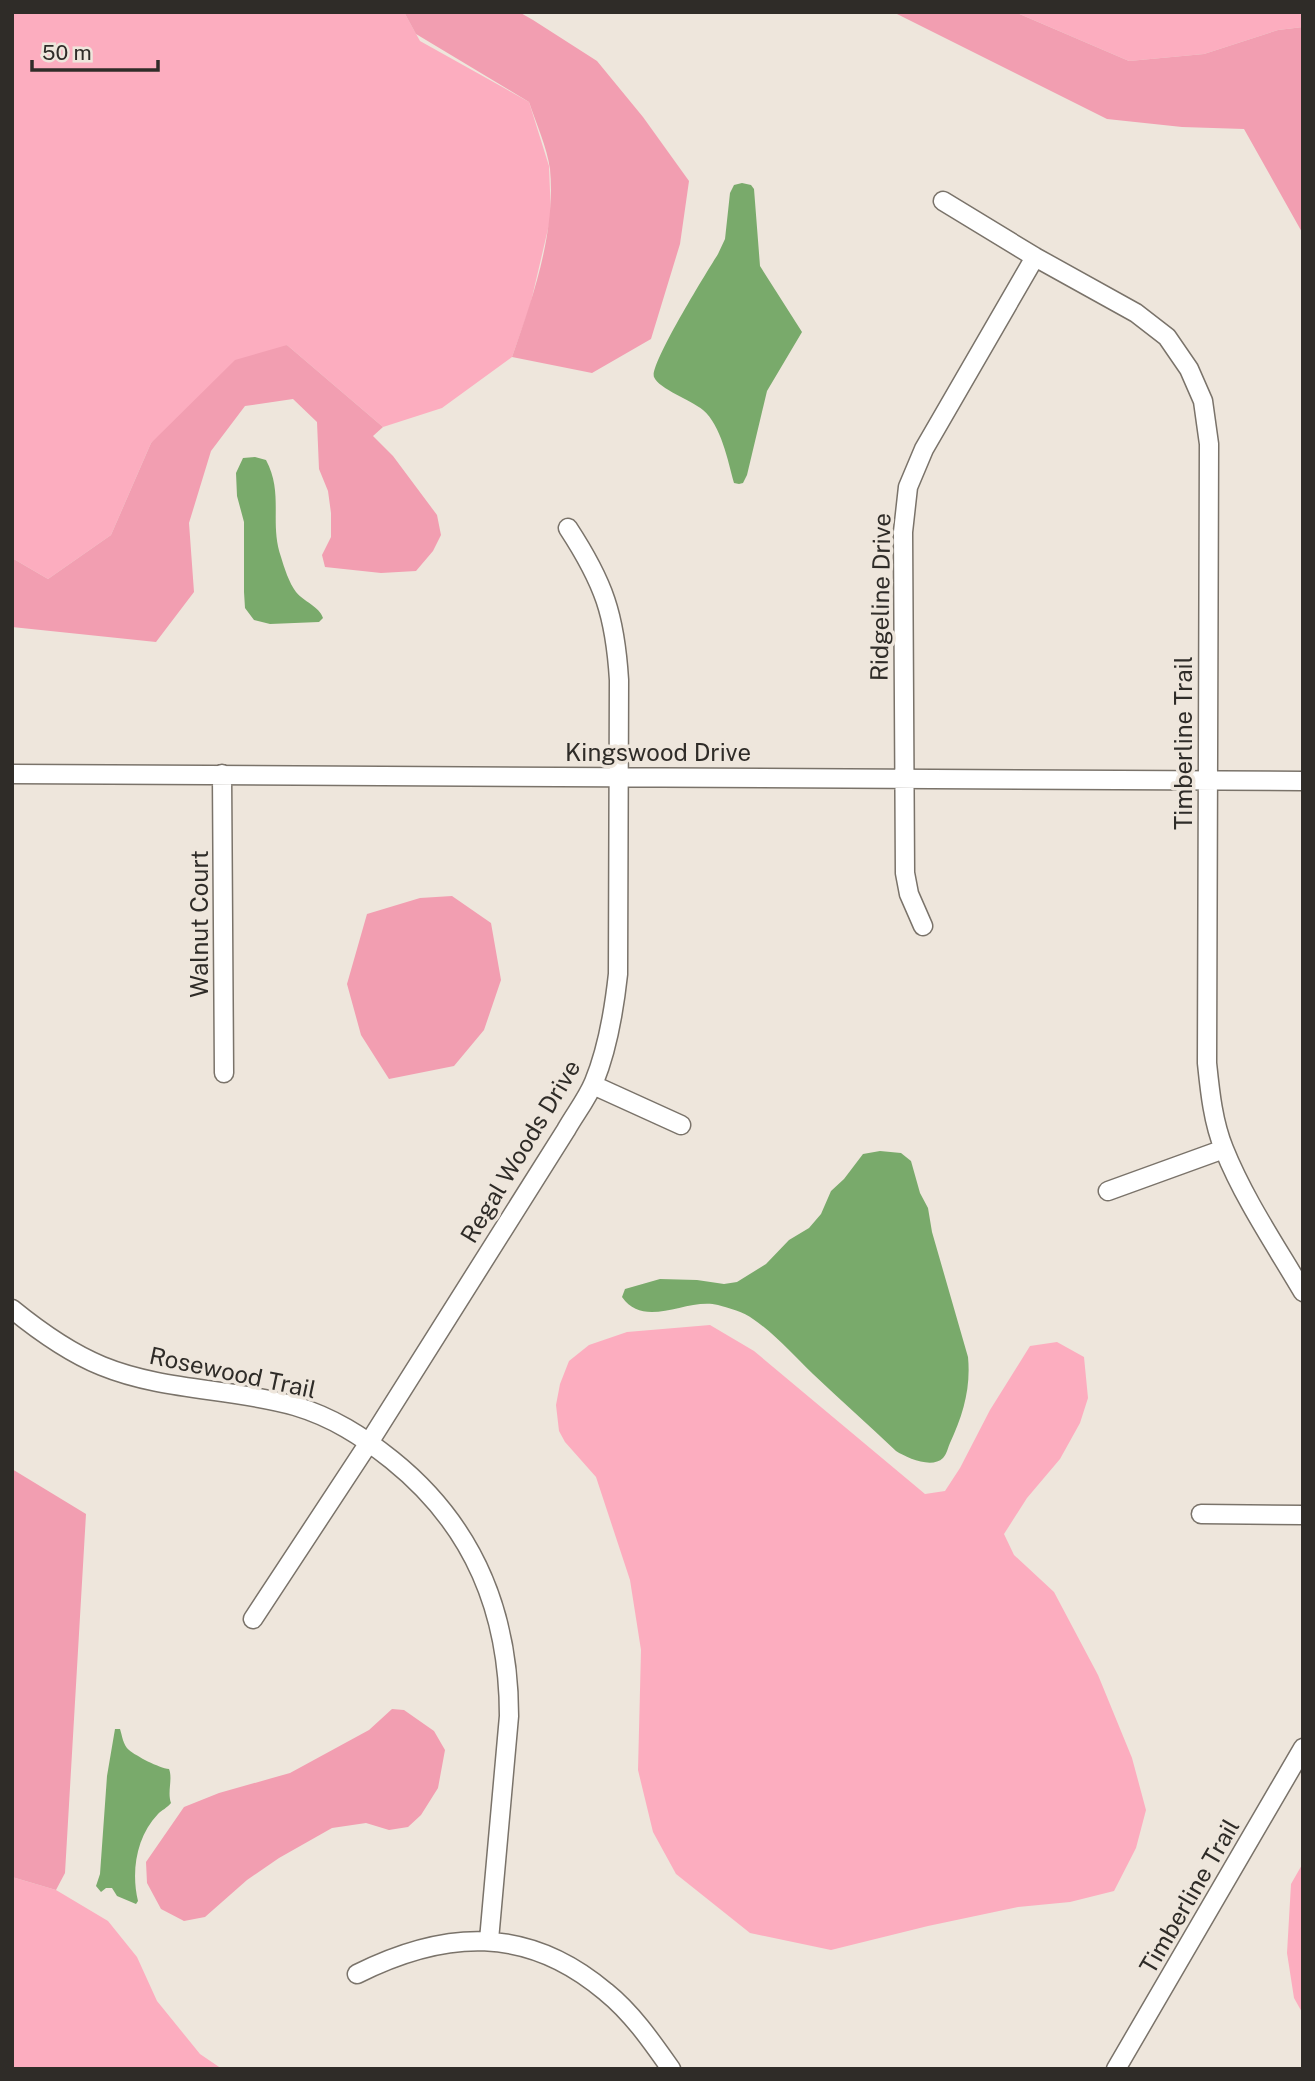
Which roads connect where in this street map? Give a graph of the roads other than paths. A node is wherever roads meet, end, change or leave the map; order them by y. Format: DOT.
graph roads {
  1 [pos="943,201"];
  2 [pos="1035,257"];
  3 [pos="568,528"];
  4 [pos="12,774"];
  5 [pos="222,774"];
  6 [pos="619,776"];
  7 [pos="903,778"];
  8 [pos="1207,780"];
  9 [pos="1303,781"];
  10 [pos="923,926"];
  11 [pos="224,1073"];
  12 [pos="593,1085"];
  13 [pos="681,1125"];
  14 [pos="1224,1149"];
  15 [pos="1108,1191"];
  16 [pos="1303,1292"];
  17 [pos="12,1309"];
  18 [pos="370,1441"];
  19 [pos="1201,1514"];
  20 [pos="1303,1515"];
  21 [pos="253,1619"];
  22 [pos="1303,1748"];
  23 [pos="489,1940"];
  24 [pos="358,1974"];
  25 [pos="671,2069"];
  26 [pos="1116,2069"];
  1 -- 2 [label="street, Timberline Trail"];
  2 -- 7 [label="street, Ridgeline Drive"];
  2 -- 8 [label="street, Timberline Trail"];
  3 -- 6 [label="street, Regal Woods Drive"];
  4 -- 5 [label="street, Kingswood Drive"];
  5 -- 6 [label="street, Kingswood Drive"];
  5 -- 11 [label="street, Walnut Court"];
  6 -- 7 [label="street, Kingswood Drive"];
  6 -- 12 [label="street, Regal Woods Drive"];
  7 -- 8 [label="street, Kingswood Drive"];
  7 -- 10 [label="street, Ridgeline Drive"];
  8 -- 9 [label="street, Kingswood Drive"];
  8 -- 14 [label="street, Timberline Trail"];
  12 -- 13 [label="street"];
  12 -- 18 [label="street, Regal Woods Drive"];
  14 -- 15 [label="street"];
  14 -- 16 [label="street, Timberline Trail"];
  17 -- 18 [label="street, Rosewood Trail"];
  18 -- 21 [label="street, Regal Woods Drive"];
  18 -- 23 [label="street, Rosewood Trail"];
  19 -- 20 [label="street"];
  22 -- 26 [label="street, Timberline Trail"];
  23 -- 24 [label="street"];
  23 -- 25 [label="street"];
}
